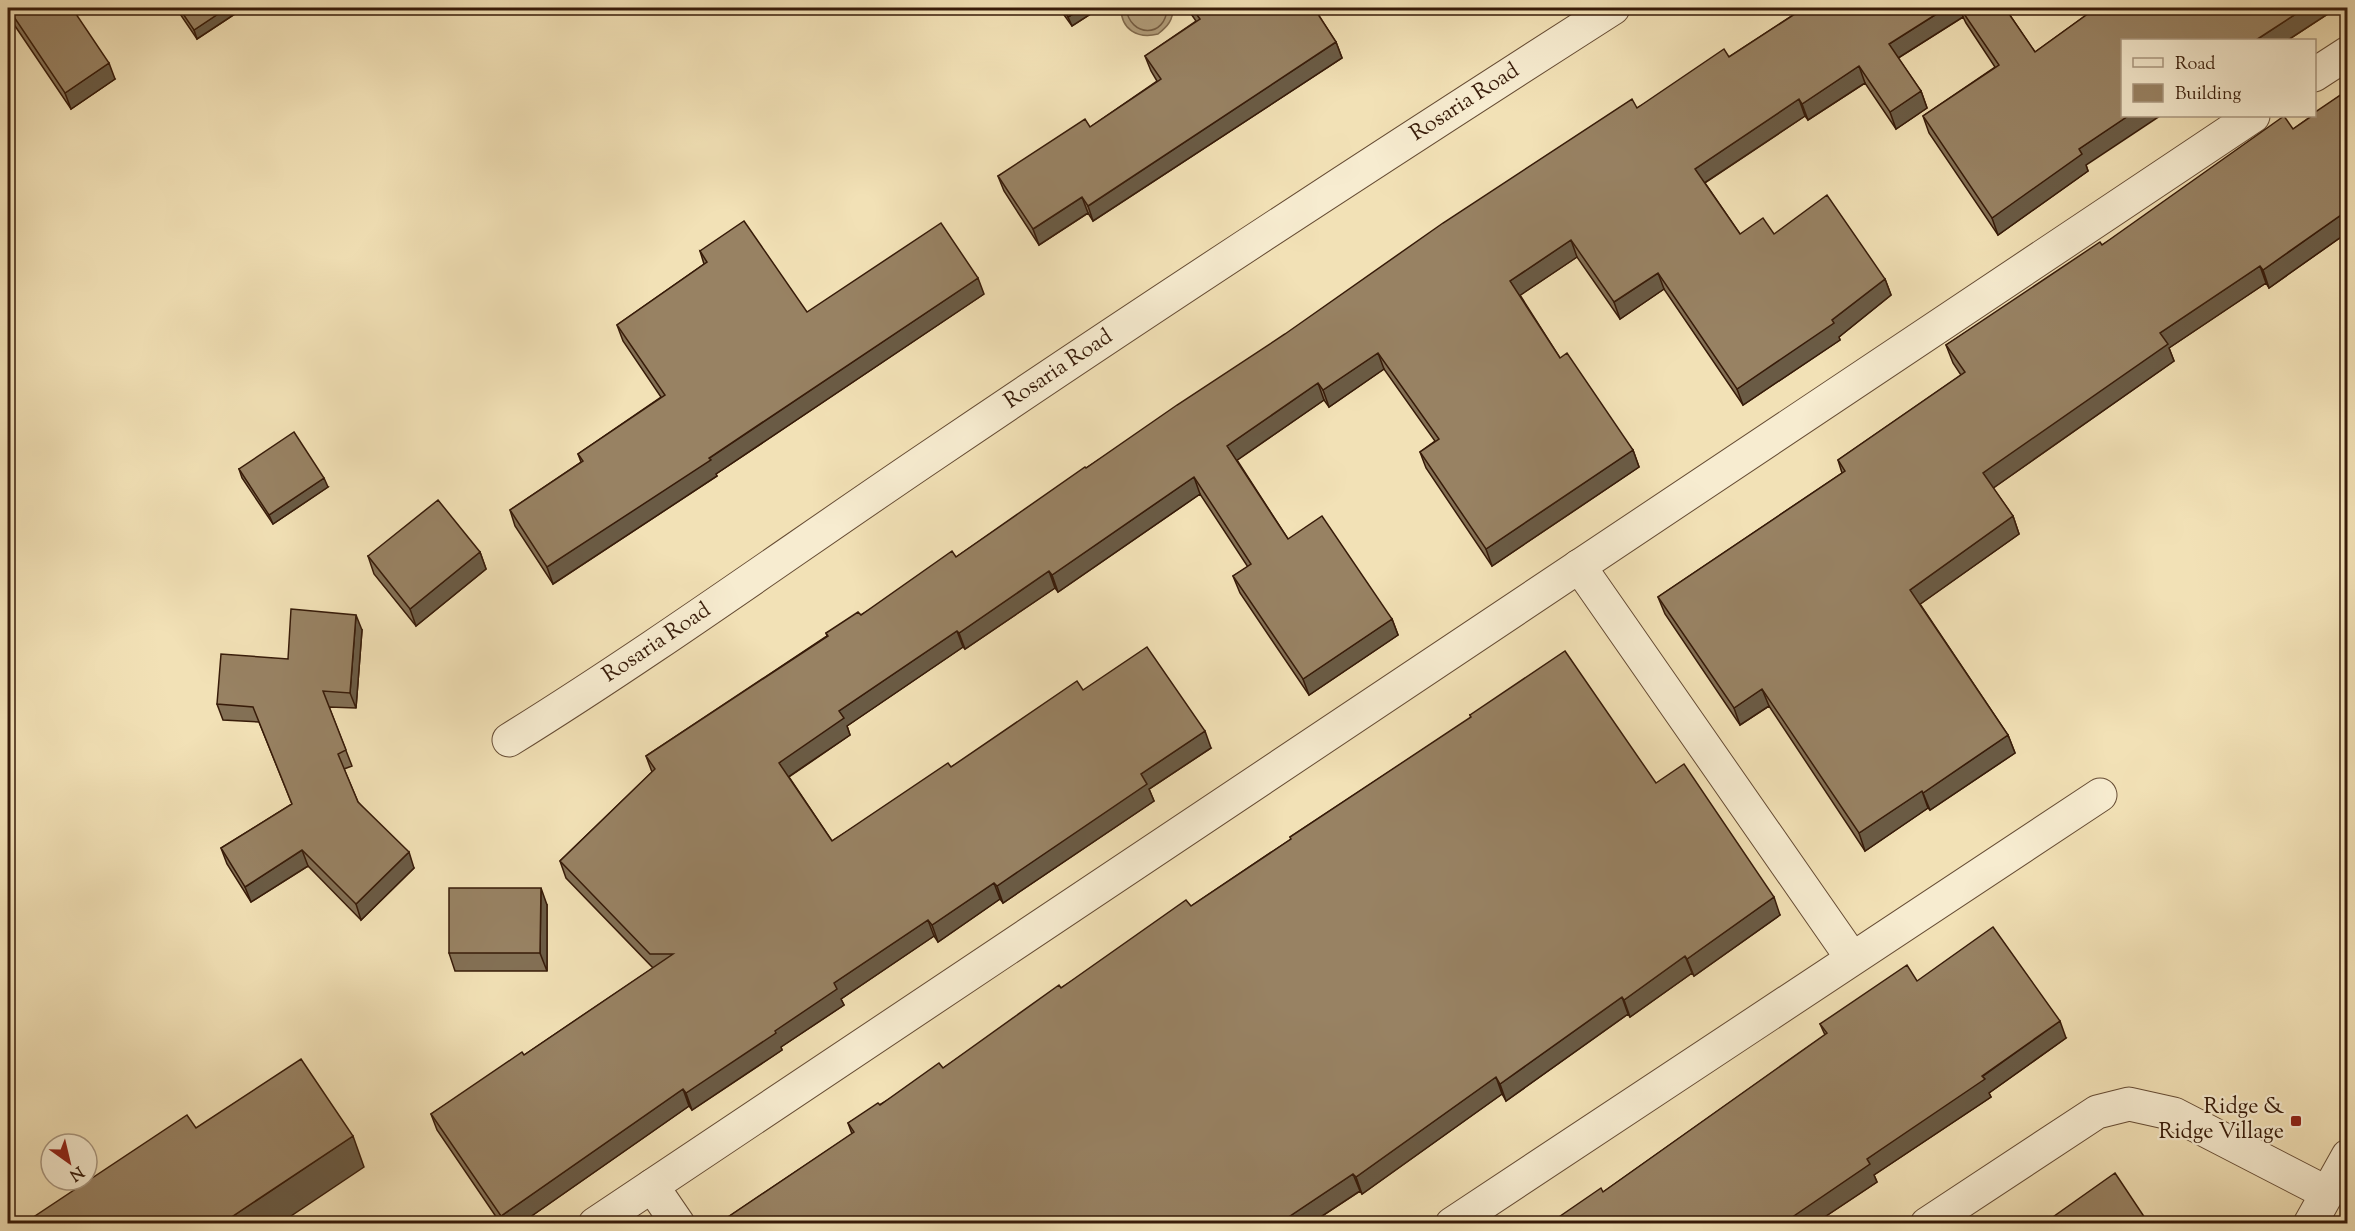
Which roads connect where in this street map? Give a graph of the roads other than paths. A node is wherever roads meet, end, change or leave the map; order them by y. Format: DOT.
graph roads {
  1 [pos="1613,8"];
  2 [pos="2348,53"];
  3 [pos="2316,74"];
  4 [pos="2252,117"];
  5 [pos="1579,566"];
  6 [pos="509,740"];
  7 [pos="2100,795"];
  8 [pos="1852,958"];
  9 [pos="2348,1156"];
  10 [pos="652,1186"];
  11 [pos="2327,1193"];
  12 [pos="595,1224"];
  13 [pos="678,1224"];
  14 [pos="1452,1224"];
  15 [pos="1927,1224"];
  16 [pos="2310,1224"];
  1 -- 6 [label="street, Rosaria Road"];
  2 -- 3 [label="street"];
  4 -- 5 [label="street"];
  5 -- 8 [label="street"];
  5 -- 10 [label="street"];
  7 -- 8 [label="street"];
  8 -- 14 [label="street"];
  9 -- 11 [label="street"];
  10 -- 12 [label="street"];
  10 -- 13 [label="street"];
  11 -- 15 [label="street"];
  11 -- 16 [label="street"];
}
